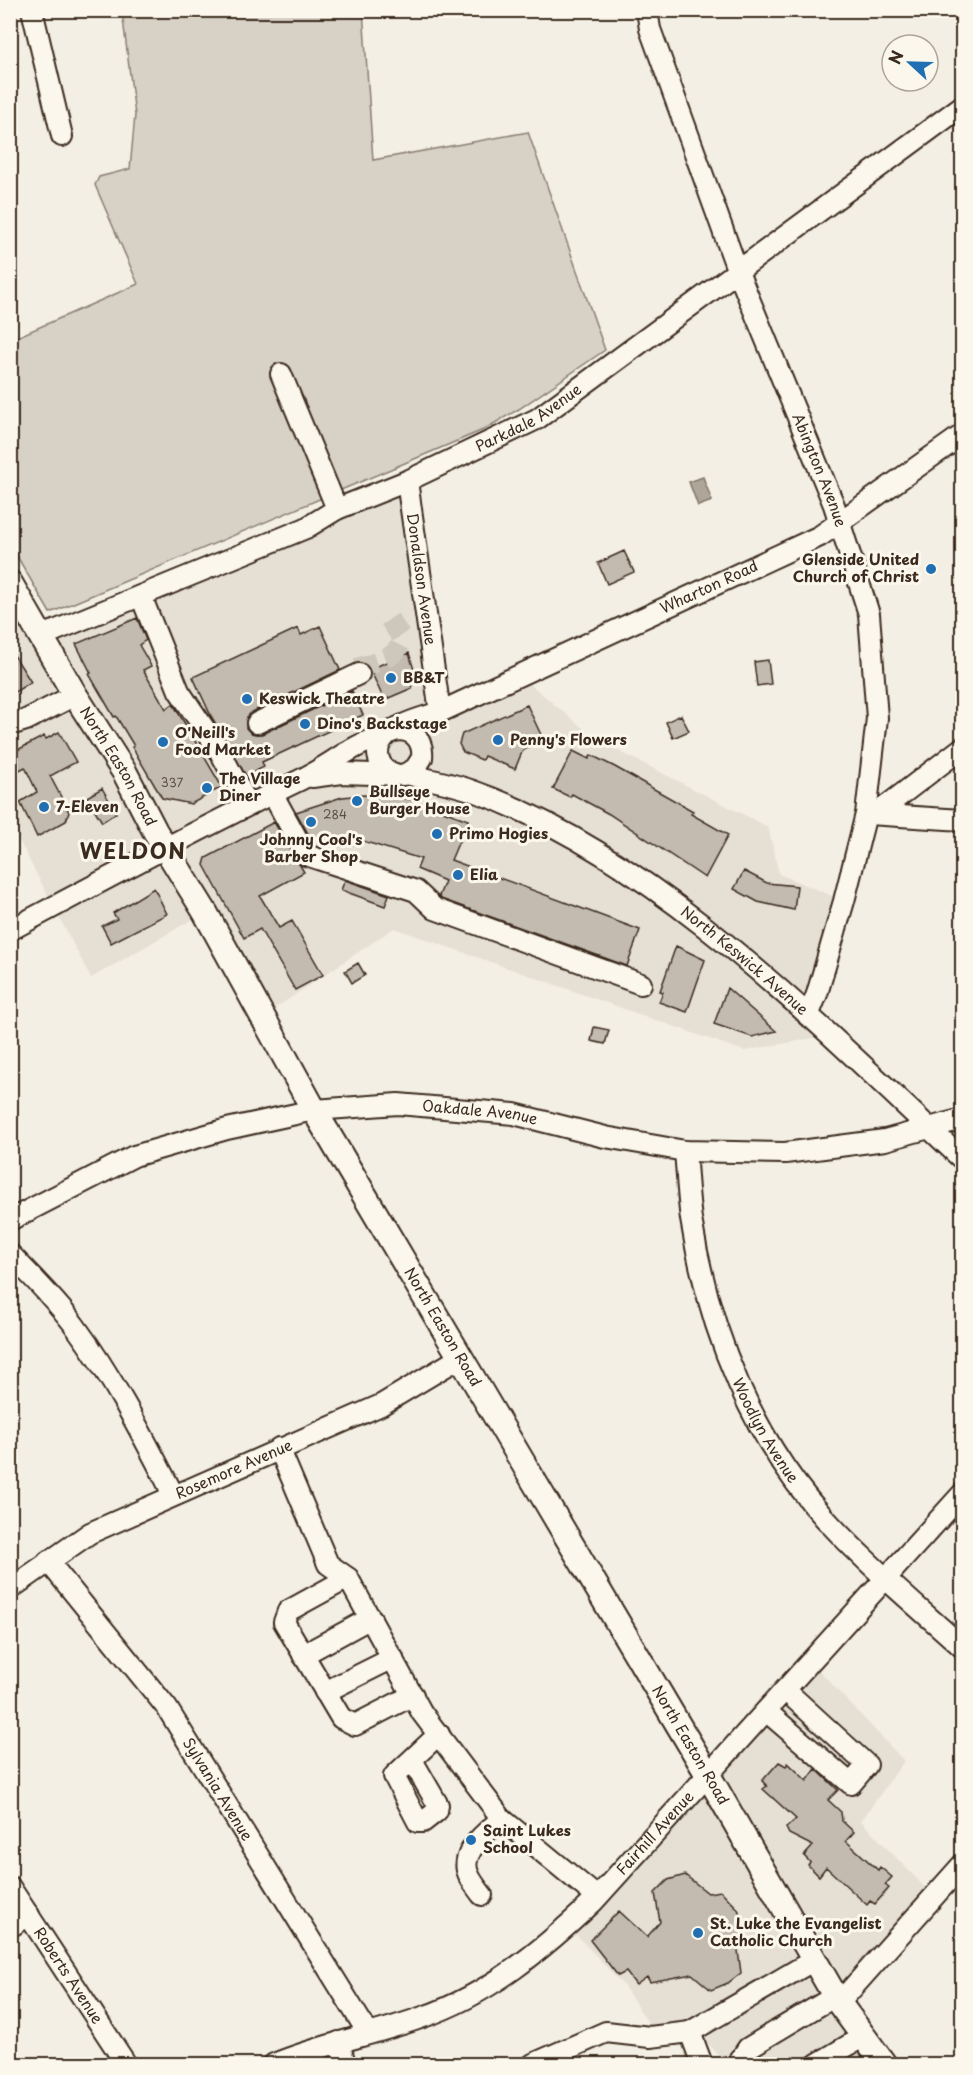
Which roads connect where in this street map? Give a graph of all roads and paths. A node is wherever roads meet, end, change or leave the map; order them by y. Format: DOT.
graph roads {
  1 [pos="32,10"];
  2 [pos="647,10"];
  3 [pos="963,106"];
  4 [pos="62,136"];
  5 [pos="738,272"];
  6 [pos="281,374"];
  7 [pos="963,435"];
  8 [pos="407,481"];
  9 [pos="337,509"];
  10 [pos="839,523"];
  11 [pos="10,583"];
  12 [pos="141,596"];
  13 [pos="42,636"];
  14 [pos="359,674"];
  15 [pos="75,695"];
  16 [pos="440,712"];
  17 [pos="257,723"];
  18 [pos="10,725"];
  19 [pos="388,733"];
  20 [pos="422,748"];
  21 [pos="963,748"];
  22 [pos="400,774"];
  23 [pos="303,779"];
  24 [pos="272,794"];
  25 [pos="499,801"];
  26 [pos="248,804"];
  27 [pos="871,814"];
  28 [pos="963,820"];
  29 [pos="165,848"];
  30 [pos="10,930"];
  31 [pos="641,984"];
  32 [pos="808,1016"];
  33 [pos="314,1110"];
  34 [pos="963,1119"];
  35 [pos="929,1127"];
  36 [pos="685,1151"];
  37 [pos="963,1159"];
  38 [pos="10,1220"];
  39 [pos="10,1254"];
  40 [pos="461,1357"];
  41 [pos="279,1448"];
  42 [pos="173,1494"];
  43 [pos="963,1494"];
  44 [pos="48,1561"];
  45 [pos="348,1578"];
  46 [pos="887,1579"];
  47 [pos="10,1589"];
  48 [pos="371,1618"];
  49 [pos="963,1647"];
  50 [pos="303,1655"];
  51 [pos="393,1658"];
  52 [pos="785,1690"];
  53 [pos="325,1692"];
  54 [pos="413,1695"];
  55 [pos="766,1711"];
  56 [pos="439,1734"];
  57 [pos="412,1760"];
  58 [pos="708,1774"];
  59 [pos="502,1819"];
  60 [pos="963,1865"];
  61 [pos="10,1887"];
  62 [pos="482,1895"];
  63 [pos="597,1897"];
  64 [pos="29,1915"];
  65 [pos="10,1927"];
  66 [pos="814,1960"];
  67 [pos="837,2000"];
  68 [pos="690,2032"];
  69 [pos="368,2033"];
  70 [pos="864,2037"];
  71 [pos="339,2042"];
  72 [pos="126,2064"];
  73 [pos="274,2064"];
  74 [pos="345,2064"];
  75 [pos="532,2064"];
  76 [pos="702,2064"];
  77 [pos="741,2064"];
  78 [pos="817,2064"];
  79 [pos="884,2064"];
  1 -- 4 [label="street"];
  2 -- 5 [label="street, Abington Avenue"];
  3 -- 5 [label="street, Parkdale Avenue"];
  5 -- 8 [label="street, Parkdale Avenue"];
  5 -- 10 [label="street, Abington Avenue"];
  6 -- 9 [label="street"];
  7 -- 10 [label="street, Wharton Road"];
  8 -- 9 [label="street, Parkdale Avenue"];
  8 -- 16 [label="street, Donaldson Avenue"];
  9 -- 12 [label="street, Parkdale Avenue"];
  10 -- 16 [label="street, Wharton Road"];
  10 -- 27 [label="street, Abington Avenue"];
  11 -- 13 [label="main road, North Easton Road"];
  12 -- 13 [label="street, Parkdale Avenue"];
  12 -- 26 [label="street"];
  13 -- 15 [label="main road, North Easton Road"];
  14 -- 17 [label="street"];
  15 -- 18 [label="street"];
  15 -- 29 [label="main road, North Easton Road"];
  16 -- 19 [label="street, Wharton Road"];
  16 -- 20 [label="street"];
  19 -- 20 [label="street, North Keswick Avenue"];
  19 -- 22 [label="street"];
  19 -- 23 [label="street, North Keswick Avenue"];
  20 -- 22 [label="street"];
  20 -- 25 [label="street, North Keswick Avenue"];
  21 -- 27 [label="street"];
  22 -- 23 [label="street, North Keswick Avenue"];
  22 -- 25 [label="street, North Keswick Avenue"];
  23 -- 24 [label="street, North Keswick Avenue"];
  24 -- 26 [label="street, North Keswick Avenue"];
  24 -- 31 [label="street"];
  25 -- 32 [label="street, North Keswick Avenue"];
  26 -- 29 [label="street, North Keswick Avenue"];
  27 -- 28 [label="street"];
  27 -- 32 [label="street, Abington Avenue"];
  29 -- 30 [label="street, North Keswick Avenue"];
  29 -- 33 [label="main road, North Easton Road"];
  32 -- 35 [label="street, North Keswick Avenue"];
  33 -- 36 [label="street, Oakdale Avenue"];
  33 -- 38 [label="street, Oakdale Avenue"];
  33 -- 40 [label="main road, North Easton Road"];
  34 -- 35 [label="street, Oakdale Avenue"];
  35 -- 36 [label="street, Oakdale Avenue"];
  35 -- 37 [label="street, North Keswick Avenue"];
  36 -- 46 [label="street, Woodlyn Avenue"];
  39 -- 42 [label="street"];
  40 -- 41 [label="street, Rosemore Avenue"];
  40 -- 58 [label="main road, North Easton Road"];
  41 -- 42 [label="street, Rosemore Avenue"];
  41 -- 45 [label="street"];
  42 -- 44 [label="street, Rosemore Avenue"];
  43 -- 46 [label="street, Fairhill Avenue"];
  44 -- 47 [label="street, Rosemore Avenue"];
  44 -- 69 [label="street, Sylvania Avenue"];
  45 -- 48 [label="street"];
  45 -- 50 [label="street"];
  46 -- 49 [label="street, Woodlyn Avenue"];
  46 -- 52 [label="street, Fairhill Avenue"];
  48 -- 50 [label="street"];
  48 -- 51 [label="street"];
  50 -- 53 [label="street"];
  51 -- 53 [label="street"];
  51 -- 54 [label="street"];
  52 -- 55 [label="street, Fairhill Avenue"];
  52 -- 55 [label="street"];
  53 -- 54 [label="street"];
  54 -- 56 [label="street"];
  55 -- 58 [label="street, Fairhill Avenue"];
  56 -- 57 [label="street"];
  56 -- 59 [label="street"];
  58 -- 63 [label="street, Fairhill Avenue"];
  58 -- 66 [label="main road, North Easton Road"];
  59 -- 62 [label="street"];
  59 -- 63 [label="street"];
  60 -- 67 [label="street"];
  61 -- 64 [label="street, Roberts Avenue"];
  63 -- 69 [label="street, Fairhill Avenue"];
  64 -- 65 [label="street"];
  64 -- 72 [label="street, Roberts Avenue"];
  66 -- 67 [label="main road, North Easton Road"];
  66 -- 68 [label="street"];
  67 -- 70 [label="main road, North Easton Road"];
  67 -- 77 [label="street"];
  68 -- 75 [label="street"];
  68 -- 76 [label="street"];
  69 -- 71 [label="street, Fairhill Avenue"];
  70 -- 78 [label="street"];
  70 -- 79 [label="main road, North Easton Road"];
  71 -- 73 [label="street, Fairhill Avenue"];
  71 -- 74 [label="street"];
}
